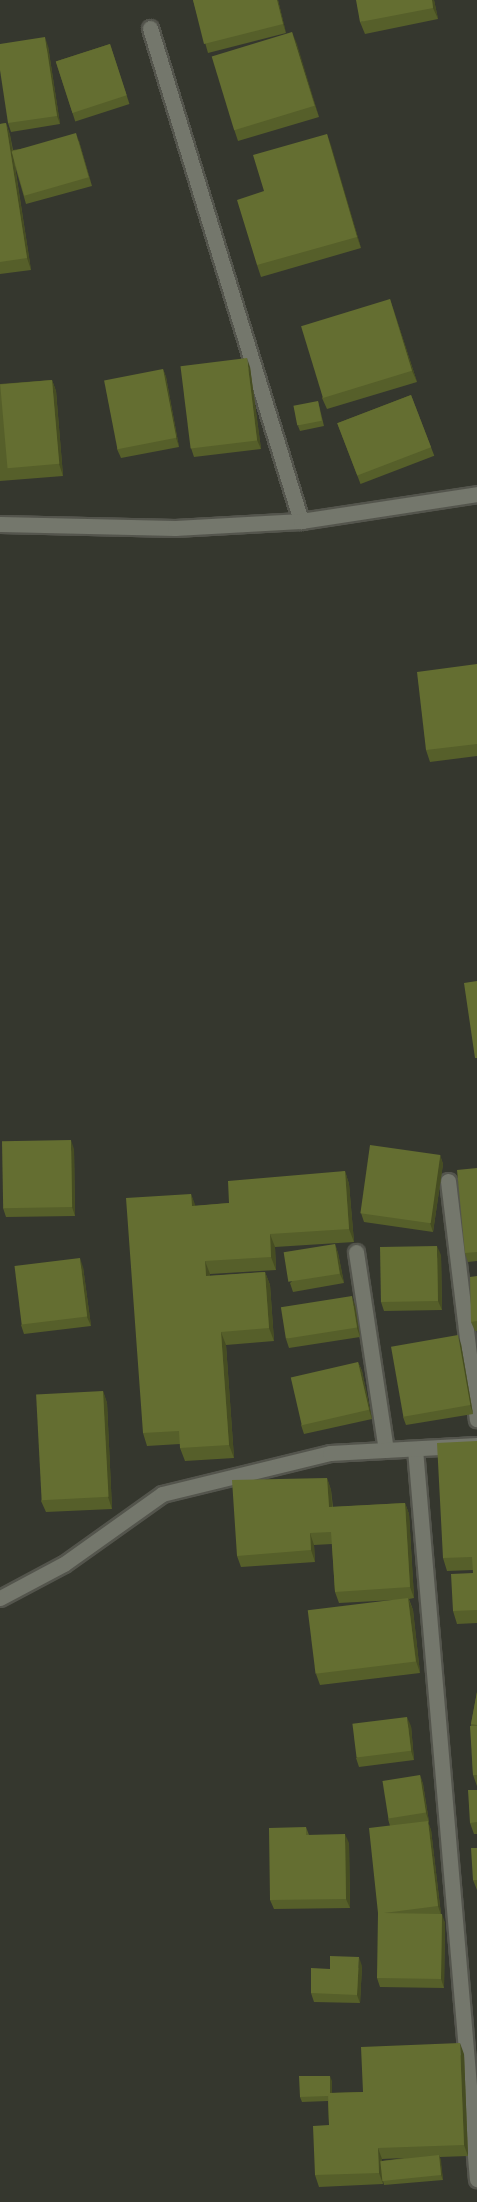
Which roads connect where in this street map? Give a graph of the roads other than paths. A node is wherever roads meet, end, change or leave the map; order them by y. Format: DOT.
graph roads {
  1 [pos="150,28"];
  2 [pos="477,494"];
  3 [pos="301,521"];
  4 [pos="0,524"];
  5 [pos="448,1180"];
  6 [pos="356,1252"];
  7 [pos="477,1419"];
  8 [pos="477,1445"];
  9 [pos="415,1449"];
  10 [pos="386,1450"];
  11 [pos="0,1598"];
  12 [pos="477,2179"];
  1 -- 3 [label="street"];
  2 -- 3 [label="street"];
  3 -- 4 [label="street"];
  5 -- 7 [label="street"];
  6 -- 10 [label="street"];
  8 -- 9 [label="street"];
  9 -- 10 [label="street"];
  9 -- 12 [label="street"];
  10 -- 11 [label="street"];
}
